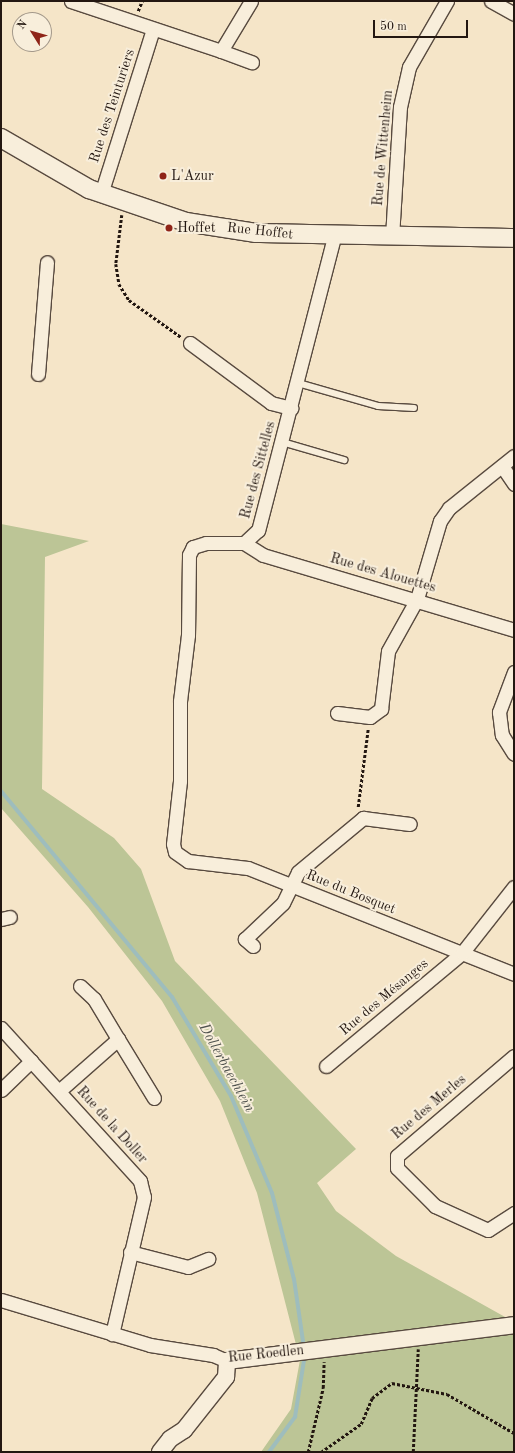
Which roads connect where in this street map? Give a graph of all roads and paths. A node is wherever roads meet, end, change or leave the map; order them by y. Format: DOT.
graph roads {
  1 [pos="71,1"];
  2 [pos="251,1"];
  3 [pos="447,1"];
  4 [pos="491,1"];
  5 [pos="514,14"];
  6 [pos="153,29"];
  7 [pos="226,53"];
  8 [pos="252,62"];
  9 [pos="1,138"];
  10 [pos="100,194"];
  11 [pos="124,202"];
  12 [pos="334,237"];
  13 [pos="392,237"];
  14 [pos="514,238"];
  15 [pos="47,262"];
  16 [pos="190,343"];
  17 [pos="38,374"];
  18 [pos="298,383"];
  19 [pos="291,408"];
  20 [pos="414,408"];
  21 [pos="282,442"];
  22 [pos="514,456"];
  23 [pos="344,460"];
  24 [pos="502,466"];
  25 [pos="514,484"];
  26 [pos="244,543"];
  27 [pos="417,599"];
  28 [pos="514,630"];
  29 [pos="514,672"];
  30 [pos="337,713"];
  31 [pos="370,717"];
  32 [pos="514,754"];
  33 [pos="360,820"];
  34 [pos="410,824"];
  35 [pos="291,886"];
  36 [pos="514,887"];
  37 [pos="253,946"];
  38 [pos="462,953"];
  39 [pos="514,974"];
  40 [pos="80,986"];
  41 [pos="1,1028"];
  42 [pos="118,1039"];
  43 [pos="514,1056"];
  44 [pos="32,1061"];
  45 [pos="326,1066"];
  46 [pos="1,1090"];
  47 [pos="60,1090"];
  48 [pos="154,1098"];
  49 [pos="514,1213"];
  50 [pos="130,1252"];
  51 [pos="208,1259"];
  52 [pos="1,1300"];
  53 [pos="514,1325"];
  54 [pos="112,1334"];
  55 [pos="417,1337"];
  56 [pos="321,1348"];
  57 [pos="227,1361"];
  58 [pos="419,1390"];
  59 [pos="514,1433"];
  60 [pos="160,1452"];
  61 [pos="308,1452"];
  62 [pos="321,1452"];
  63 [pos="413,1452"];
  1 -- 6 [label="street"];
  2 -- 7 [label="street"];
  3 -- 13 [label="street, Rue de Wittenheim"];
  4 -- 5 [label="street"];
  6 -- 7 [label="street"];
  6 -- 10 [label="street, Rue des Teinturiers"];
  7 -- 8 [label="street"];
  9 -- 10 [label="main road, Rue Hoffet"];
  10 -- 11 [label="main road, Rue Hoffet"];
  11 -- 12 [label="main road, Rue Hoffet"];
  11 -- 16 [label="path"];
  12 -- 13 [label="main road, Rue Hoffet"];
  12 -- 18 [label="street, Rue des Sittelles"];
  13 -- 14 [label="main road, Rue Hoffet"];
  15 -- 17 [label="street"];
  16 -- 19 [label="street"];
  18 -- 19 [label="street, Rue des Sittelles"];
  18 -- 20 [label="lane"];
  19 -- 21 [label="street, Rue des Sittelles"];
  21 -- 23 [label="lane"];
  21 -- 26 [label="street, Rue des Sittelles"];
  22 -- 24 [label="street"];
  24 -- 25 [label="street"];
  24 -- 27 [label="street"];
  26 -- 27 [label="street, Rue des Alouettes"];
  26 -- 35 [label="street, Rue du Bosquet"];
  27 -- 28 [label="street, Rue des Alouettes"];
  27 -- 31 [label="street"];
  29 -- 32 [label="street"];
  30 -- 31 [label="street"];
  31 -- 33 [label="path"];
  33 -- 34 [label="street"];
  33 -- 35 [label="street"];
  35 -- 37 [label="street"];
  35 -- 38 [label="street, Rue du Bosquet"];
  36 -- 38 [label="street, Rue des Mésanges"];
  38 -- 39 [label="street, Rue du Bosquet"];
  38 -- 45 [label="street, Rue des Mésanges"];
  40 -- 42 [label="street"];
  41 -- 44 [label="street, Rue de la Doller"];
  42 -- 47 [label="street, Rue de la Doller"];
  42 -- 48 [label="street"];
  43 -- 49 [label="street, Rue des Merles"];
  44 -- 46 [label="street"];
  44 -- 47 [label="street, Rue de la Doller"];
  47 -- 50 [label="street, Rue de la Doller"];
  50 -- 51 [label="street"];
  50 -- 54 [label="street, Rue de la Doller"];
  52 -- 54 [label="street, Rue Roedlen"];
  53 -- 55 [label="street, Rue Roedlen"];
  54 -- 57 [label="street, Rue Roedlen"];
  55 -- 56 [label="street, Rue Roedlen"];
  55 -- 58 [label="path"];
  56 -- 57 [label="street, Rue Roedlen"];
  56 -- 61 [label="path"];
  57 -- 60 [label="street"];
  58 -- 59 [label="path"];
  58 -- 62 [label="path"];
  58 -- 63 [label="path"];
}
